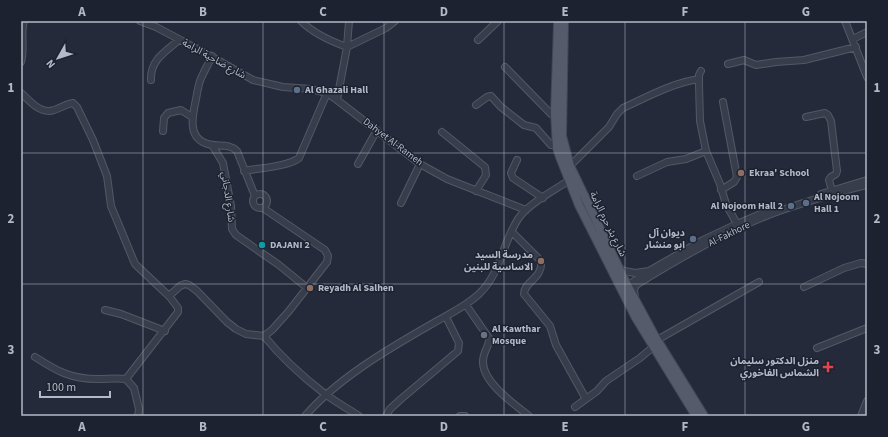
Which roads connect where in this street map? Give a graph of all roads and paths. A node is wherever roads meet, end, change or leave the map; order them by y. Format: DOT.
graph roads {
  1 [pos="24,21"];
  2 [pos="140,21"];
  3 [pos="301,21"];
  4 [pos="349,21"];
  5 [pos="395,21"];
  6 [pos="498,21"];
  7 [pos="558,21"];
  8 [pos="564,21"];
  9 [pos="845,21"];
  10 [pos="867,32"];
  11 [pos="853,39"];
  12 [pos="179,40"];
  13 [pos="478,40"];
  14 [pos="347,47"];
  15 [pos="856,47"];
  16 [pos="212,56"];
  17 [pos="21,62"];
  18 [pos="728,64"];
  19 [pos="505,67"];
  20 [pos="702,71"];
  21 [pos="867,77"];
  22 [pos="699,79"];
  23 [pos="151,80"];
  24 [pos="21,93"];
  25 [pos="327,94"];
  26 [pos="337,100"];
  27 [pos="723,102"];
  28 [pos="476,105"];
  29 [pos="555,114"];
  30 [pos="192,117"];
  31 [pos="806,117"];
  32 [pos="377,130"];
  33 [pos="163,131"];
  34 [pos="442,132"];
  35 [pos="557,142"];
  36 [pos="212,145"];
  37 [pos="706,151"];
  38 [pos="517,160"];
  39 [pos="358,164"];
  40 [pos="420,164"];
  41 [pos="570,166"];
  42 [pos="244,171"];
  43 [pos="637,176"];
  44 [pos="867,180"];
  45 [pos="568,181"];
  46 [pos="867,185"];
  47 [pos="721,190"];
  48 [pos="832,190"];
  49 [pos="476,191"];
  50 [pos="255,196"];
  51 [pos="543,198"];
  52 [pos="401,203"];
  53 [pos="263,208"];
  54 [pos="526,210"];
  55 [pos="737,224"];
  56 [pos="512,232"];
  57 [pos="867,264"];
  58 [pos="619,268"];
  59 [pos="649,271"];
  60 [pos="759,282"];
  61 [pos="306,287"];
  62 [pos="628,287"];
  63 [pos="804,287"];
  64 [pos="169,296"];
  65 [pos="466,305"];
  66 [pos="105,310"];
  67 [pos="446,316"];
  68 [pos="867,328"];
  69 [pos="164,331"];
  70 [pos="264,336"];
  71 [pos="655,343"];
  72 [pos="817,348"];
  73 [pos="35,357"];
  74 [pos="126,380"];
  75 [pos="326,395"];
  76 [pos="586,399"];
  77 [pos="867,402"];
  78 [pos="575,407"];
  79 [pos="862,414"];
  80 [pos="138,416"];
  81 [pos="305,416"];
  82 [pos="359,416"];
  83 [pos="386,416"];
  84 [pos="460,416"];
  85 [pos="465,416"];
  86 [pos="529,416"];
  87 [pos="696,416"];
  88 [pos="704,416"];
  1 -- 17 [label="street"];
  2 -- 12 [label="street, شارع ضاحية الرامة"];
  3 -- 14 [label="street"];
  4 -- 14 [label="street"];
  5 -- 14 [label="street"];
  6 -- 13 [label="street"];
  7 -- 29 [label="main road, شارع بئر حرم الرامة"];
  8 -- 41 [label="main road, شارع بئر حرم الرامة"];
  9 -- 11 [label="street"];
  10 -- 11 [label="street"];
  11 -- 15 [label="street"];
  12 -- 16 [label="street, شارع ضاحية الرامة"];
  12 -- 23 [label="street"];
  14 -- 26 [label="street"];
  15 -- 18 [label="street"];
  15 -- 21 [label="street"];
  16 -- 25 [label="street, شارع ضاحية الرامة"];
  16 -- 30 [label="street"];
  19 -- 29 [label="street"];
  20 -- 22 [label="street"];
  22 -- 37 [label="street"];
  22 -- 41 [label="street"];
  24 -- 64 [label="street"];
  25 -- 26 [label="street, شارع ضاحية الرامة"];
  25 -- 42 [label="street"];
  26 -- 32 [label="street, Dahyet Al-Rameh"];
  27 -- 47 [label="street"];
  28 -- 35 [label="street"];
  29 -- 35 [label="main road, شارع بئر حرم الرامة"];
  30 -- 33 [label="street"];
  30 -- 36 [label="street"];
  31 -- 48 [label="street"];
  32 -- 39 [label="street"];
  32 -- 40 [label="street, Dahyet Al-Rameh"];
  34 -- 49 [label="street"];
  35 -- 45 [label="main road, شارع بئر حرم الرامة"];
  36 -- 42 [label="street"];
  36 -- 61 [label="street, شارع الدجاني"];
  37 -- 43 [label="street"];
  37 -- 47 [label="street"];
  38 -- 51 [label="street"];
  40 -- 49 [label="street, Dahyet Al-Rameh"];
  40 -- 52 [label="street"];
  41 -- 58 [label="main road, شارع بئر حرم الرامة"];
  42 -- 50 [label="street"];
  44 -- 48 [label="street, Al-Fakhore"];
  45 -- 51 [label="street"];
  45 -- 62 [label="main road, شارع بئر حرم الرامة"];
  46 -- 62 [label="street, Al-Fakhore"];
  47 -- 55 [label="street"];
  48 -- 55 [label="street, Al-Fakhore"];
  49 -- 54 [label="street, Dahyet Al-Rameh"];
  50 -- 53 [label="street"];
  50 -- 53 [label="street"];
  51 -- 54 [label="street"];
  53 -- 61 [label="street"];
  54 -- 56 [label="street"];
  55 -- 59 [label="street, Al-Fakhore"];
  56 -- 65 [label="street"];
  56 -- 76 [label="street"];
  57 -- 63 [label="street"];
  58 -- 59 [label="street, Al-Fakhore"];
  58 -- 62 [label="main road, شارع بئر حرم الرامة"];
  59 -- 62 [label="street"];
  60 -- 71 [label="street"];
  61 -- 70 [label="street"];
  62 -- 71 [label="main road, شارع بئر حرم الرامة"];
  62 -- 71 [label="main road, شارع بئر حرم الرامة"];
  64 -- 69 [label="street"];
  64 -- 70 [label="street"];
  65 -- 67 [label="street"];
  65 -- 86 [label="street"];
  66 -- 69 [label="street"];
  67 -- 75 [label="street"];
  67 -- 83 [label="street"];
  68 -- 72 [label="street"];
  69 -- 74 [label="street"];
  70 -- 75 [label="street"];
  71 -- 76 [label="street"];
  71 -- 87 [label="main road, شارع بئر حرم الرامة"];
  71 -- 88 [label="main road, شارع بئر حرم الرامة"];
  73 -- 74 [label="street"];
  74 -- 80 [label="street"];
  75 -- 81 [label="street"];
  75 -- 82 [label="street"];
  76 -- 78 [label="street"];
  77 -- 79 [label="street"];
  84 -- 85 [label="street"];
}
